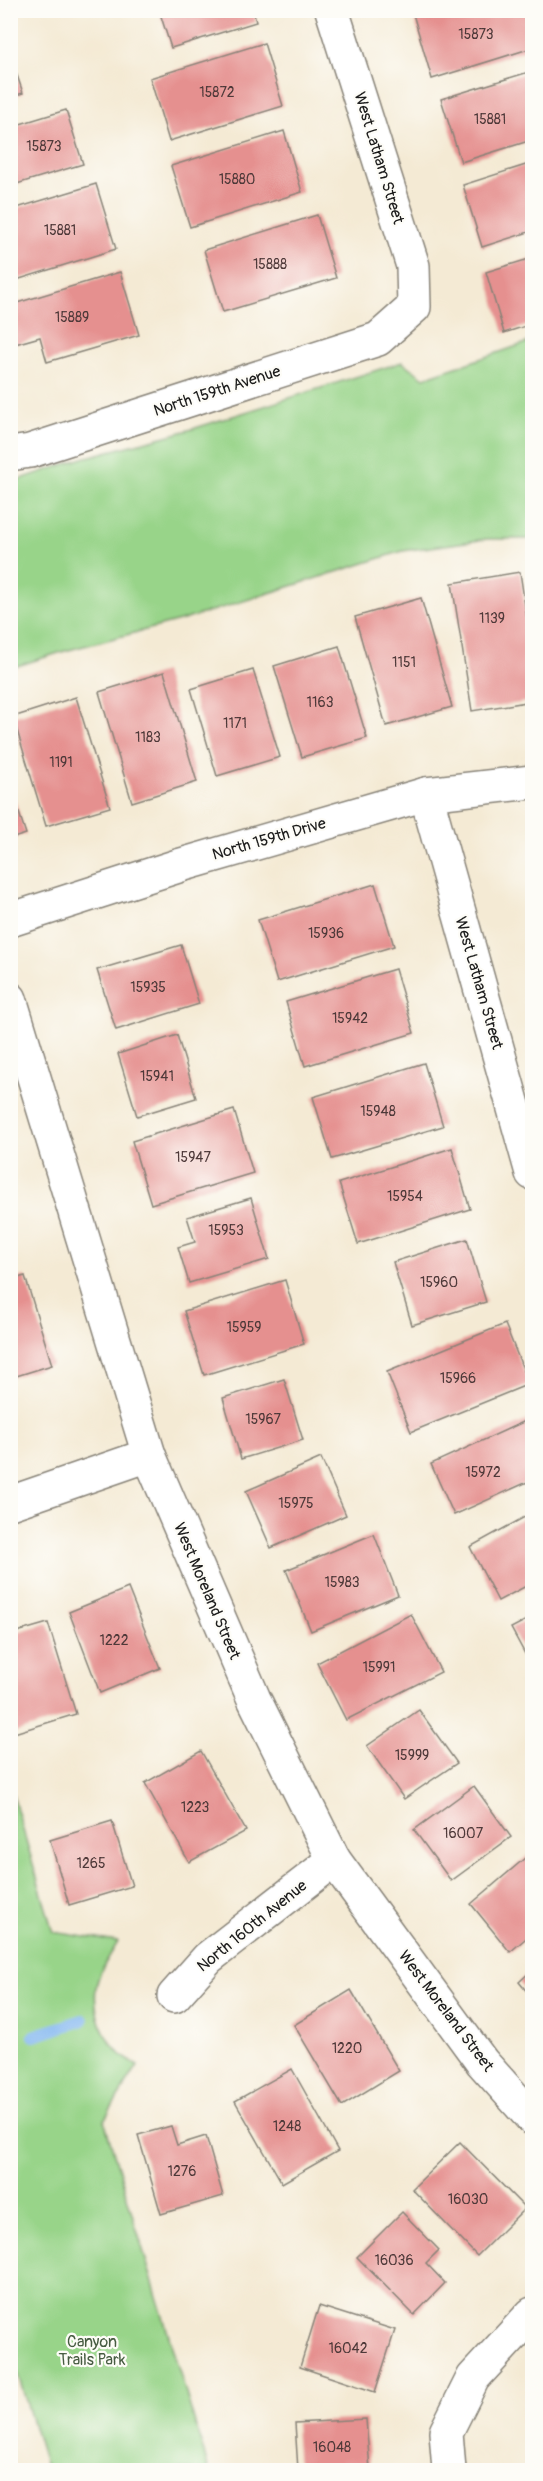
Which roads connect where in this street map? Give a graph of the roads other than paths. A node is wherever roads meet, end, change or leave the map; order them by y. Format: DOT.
graph roads {
  1 [pos="332,10"];
  2 [pos="414,307"];
  3 [pos="10,454"];
  4 [pos="532,782"];
  5 [pos="426,794"];
  6 [pos="10,920"];
  7 [pos="10,999"];
  8 [pos="532,1173"];
  9 [pos="149,1455"];
  10 [pos="10,1503"];
  11 [pos="334,1860"];
  12 [pos="174,1996"];
  13 [pos="532,2118"];
  14 [pos="532,2314"];
  15 [pos="449,2470"];
  1 -- 2 [label="street, West Latham Street"];
  2 -- 3 [label="street, North 159th Avenue"];
  4 -- 5 [label="street, North 159th Drive"];
  5 -- 6 [label="street, North 159th Drive"];
  5 -- 8 [label="street, West Latham Street"];
  7 -- 9 [label="street, West Moreland Street"];
  9 -- 10 [label="street"];
  9 -- 11 [label="street, West Moreland Street"];
  11 -- 12 [label="street, North 160th Avenue"];
  11 -- 13 [label="street, West Moreland Street"];
  14 -- 15 [label="street"];
}
